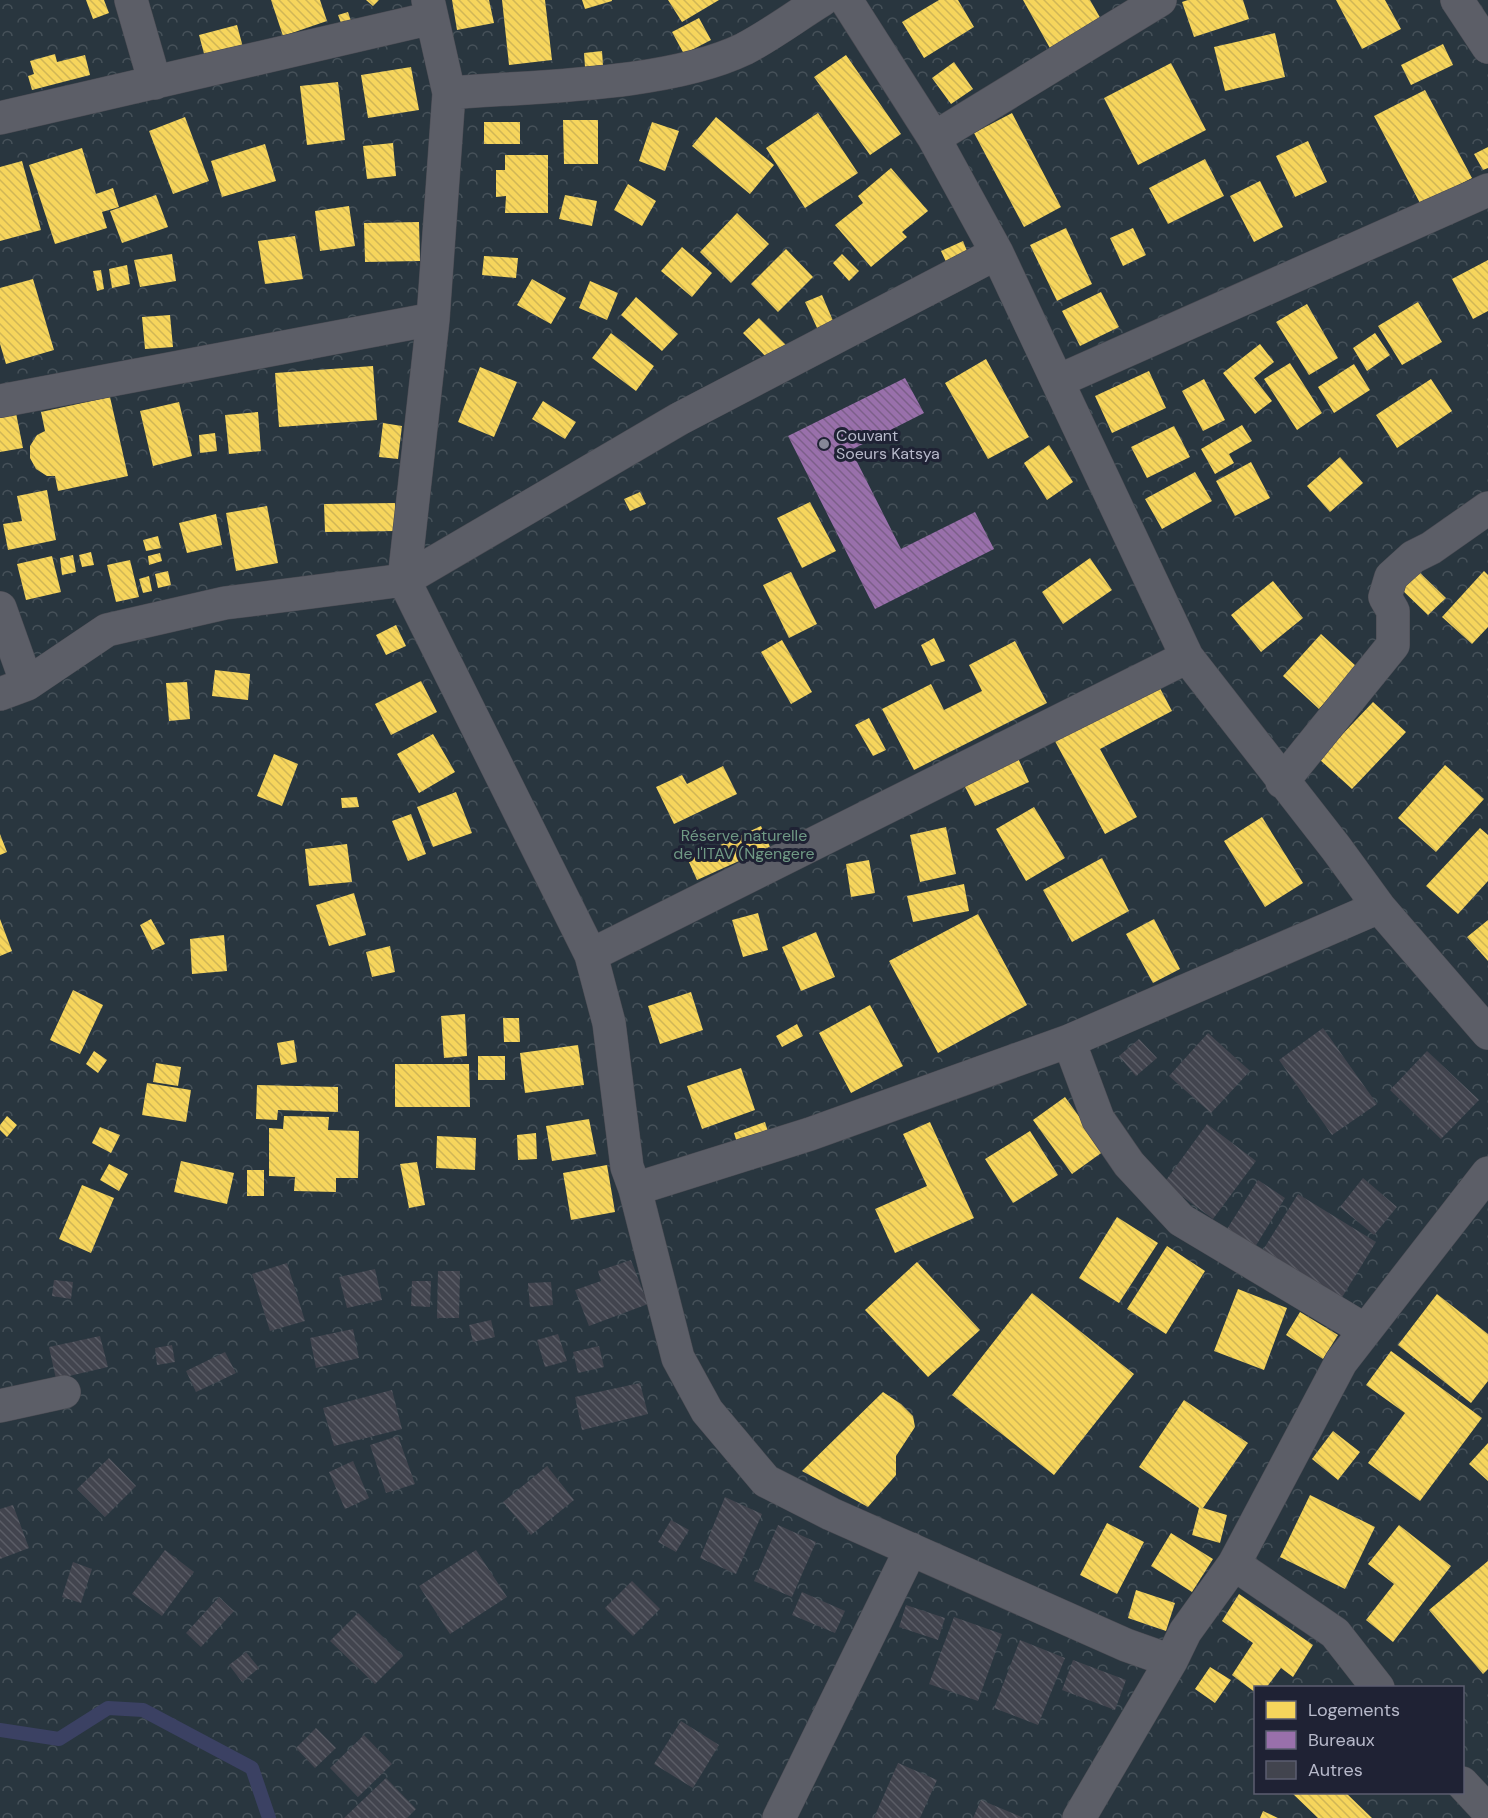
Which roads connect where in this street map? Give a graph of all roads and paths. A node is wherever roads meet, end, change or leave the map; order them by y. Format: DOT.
graph roads {
  1 [pos="131,0"];
  2 [pos="822,0"];
  3 [pos="846,0"];
  4 [pos="1160,0"];
  5 [pos="1457,0"];
  6 [pos="430,9"];
  7 [pos="1488,47"];
  8 [pos="155,83"];
  9 [pos="449,93"];
  10 [pos="0,118"];
  11 [pos="934,138"];
  12 [pos="1488,190"];
  13 [pos="997,253"];
  14 [pos="433,319"];
  15 [pos="1058,381"];
  16 [pos="0,401"];
  17 [pos="1488,508"];
  18 [pos="404,580"];
  19 [pos="0,608"];
  20 [pos="1187,657"];
  21 [pos="14,689"];
  22 [pos="1282,782"];
  23 [pos="1379,907"];
  24 [pos="591,955"];
  25 [pos="1488,1033"];
  26 [pos="1069,1041"];
  27 [pos="1488,1173"];
  28 [pos="635,1189"];
  29 [pos="1365,1330"];
  30 [pos="64,1392"];
  31 [pos="0,1406"];
  32 [pos="911,1549"];
  33 [pos="1234,1564"];
  34 [pos="1171,1661"];
  35 [pos="1376,1686"];
  36 [pos="1464,1785"];
  37 [pos="1488,1811"];
  38 [pos="780,1818"];
  39 [pos="1079,1818"];
  1 -- 8 [label="street"];
  2 -- 9 [label="street"];
  3 -- 11 [label="street"];
  4 -- 11 [label="street"];
  5 -- 7 [label="street"];
  6 -- 8 [label="street"];
  6 -- 9 [label="street"];
  8 -- 10 [label="street"];
  9 -- 14 [label="street"];
  11 -- 13 [label="street"];
  12 -- 15 [label="street"];
  13 -- 15 [label="street"];
  13 -- 18 [label="street"];
  14 -- 16 [label="street"];
  14 -- 18 [label="street"];
  15 -- 20 [label="street"];
  17 -- 22 [label="street"];
  18 -- 21 [label="street"];
  18 -- 24 [label="street"];
  19 -- 21 [label="street"];
  20 -- 22 [label="street"];
  20 -- 24 [label="street"];
  22 -- 23 [label="street"];
  23 -- 25 [label="street"];
  23 -- 26 [label="street"];
  24 -- 28 [label="street"];
  26 -- 28 [label="street"];
  26 -- 29 [label="street"];
  27 -- 29 [label="street"];
  28 -- 32 [label="street"];
  29 -- 33 [label="street"];
  30 -- 31 [label="street"];
  32 -- 34 [label="street"];
  32 -- 38 [label="street"];
  33 -- 34 [label="street"];
  33 -- 35 [label="street"];
  34 -- 39 [label="street"];
  36 -- 37 [label="street"];
}
